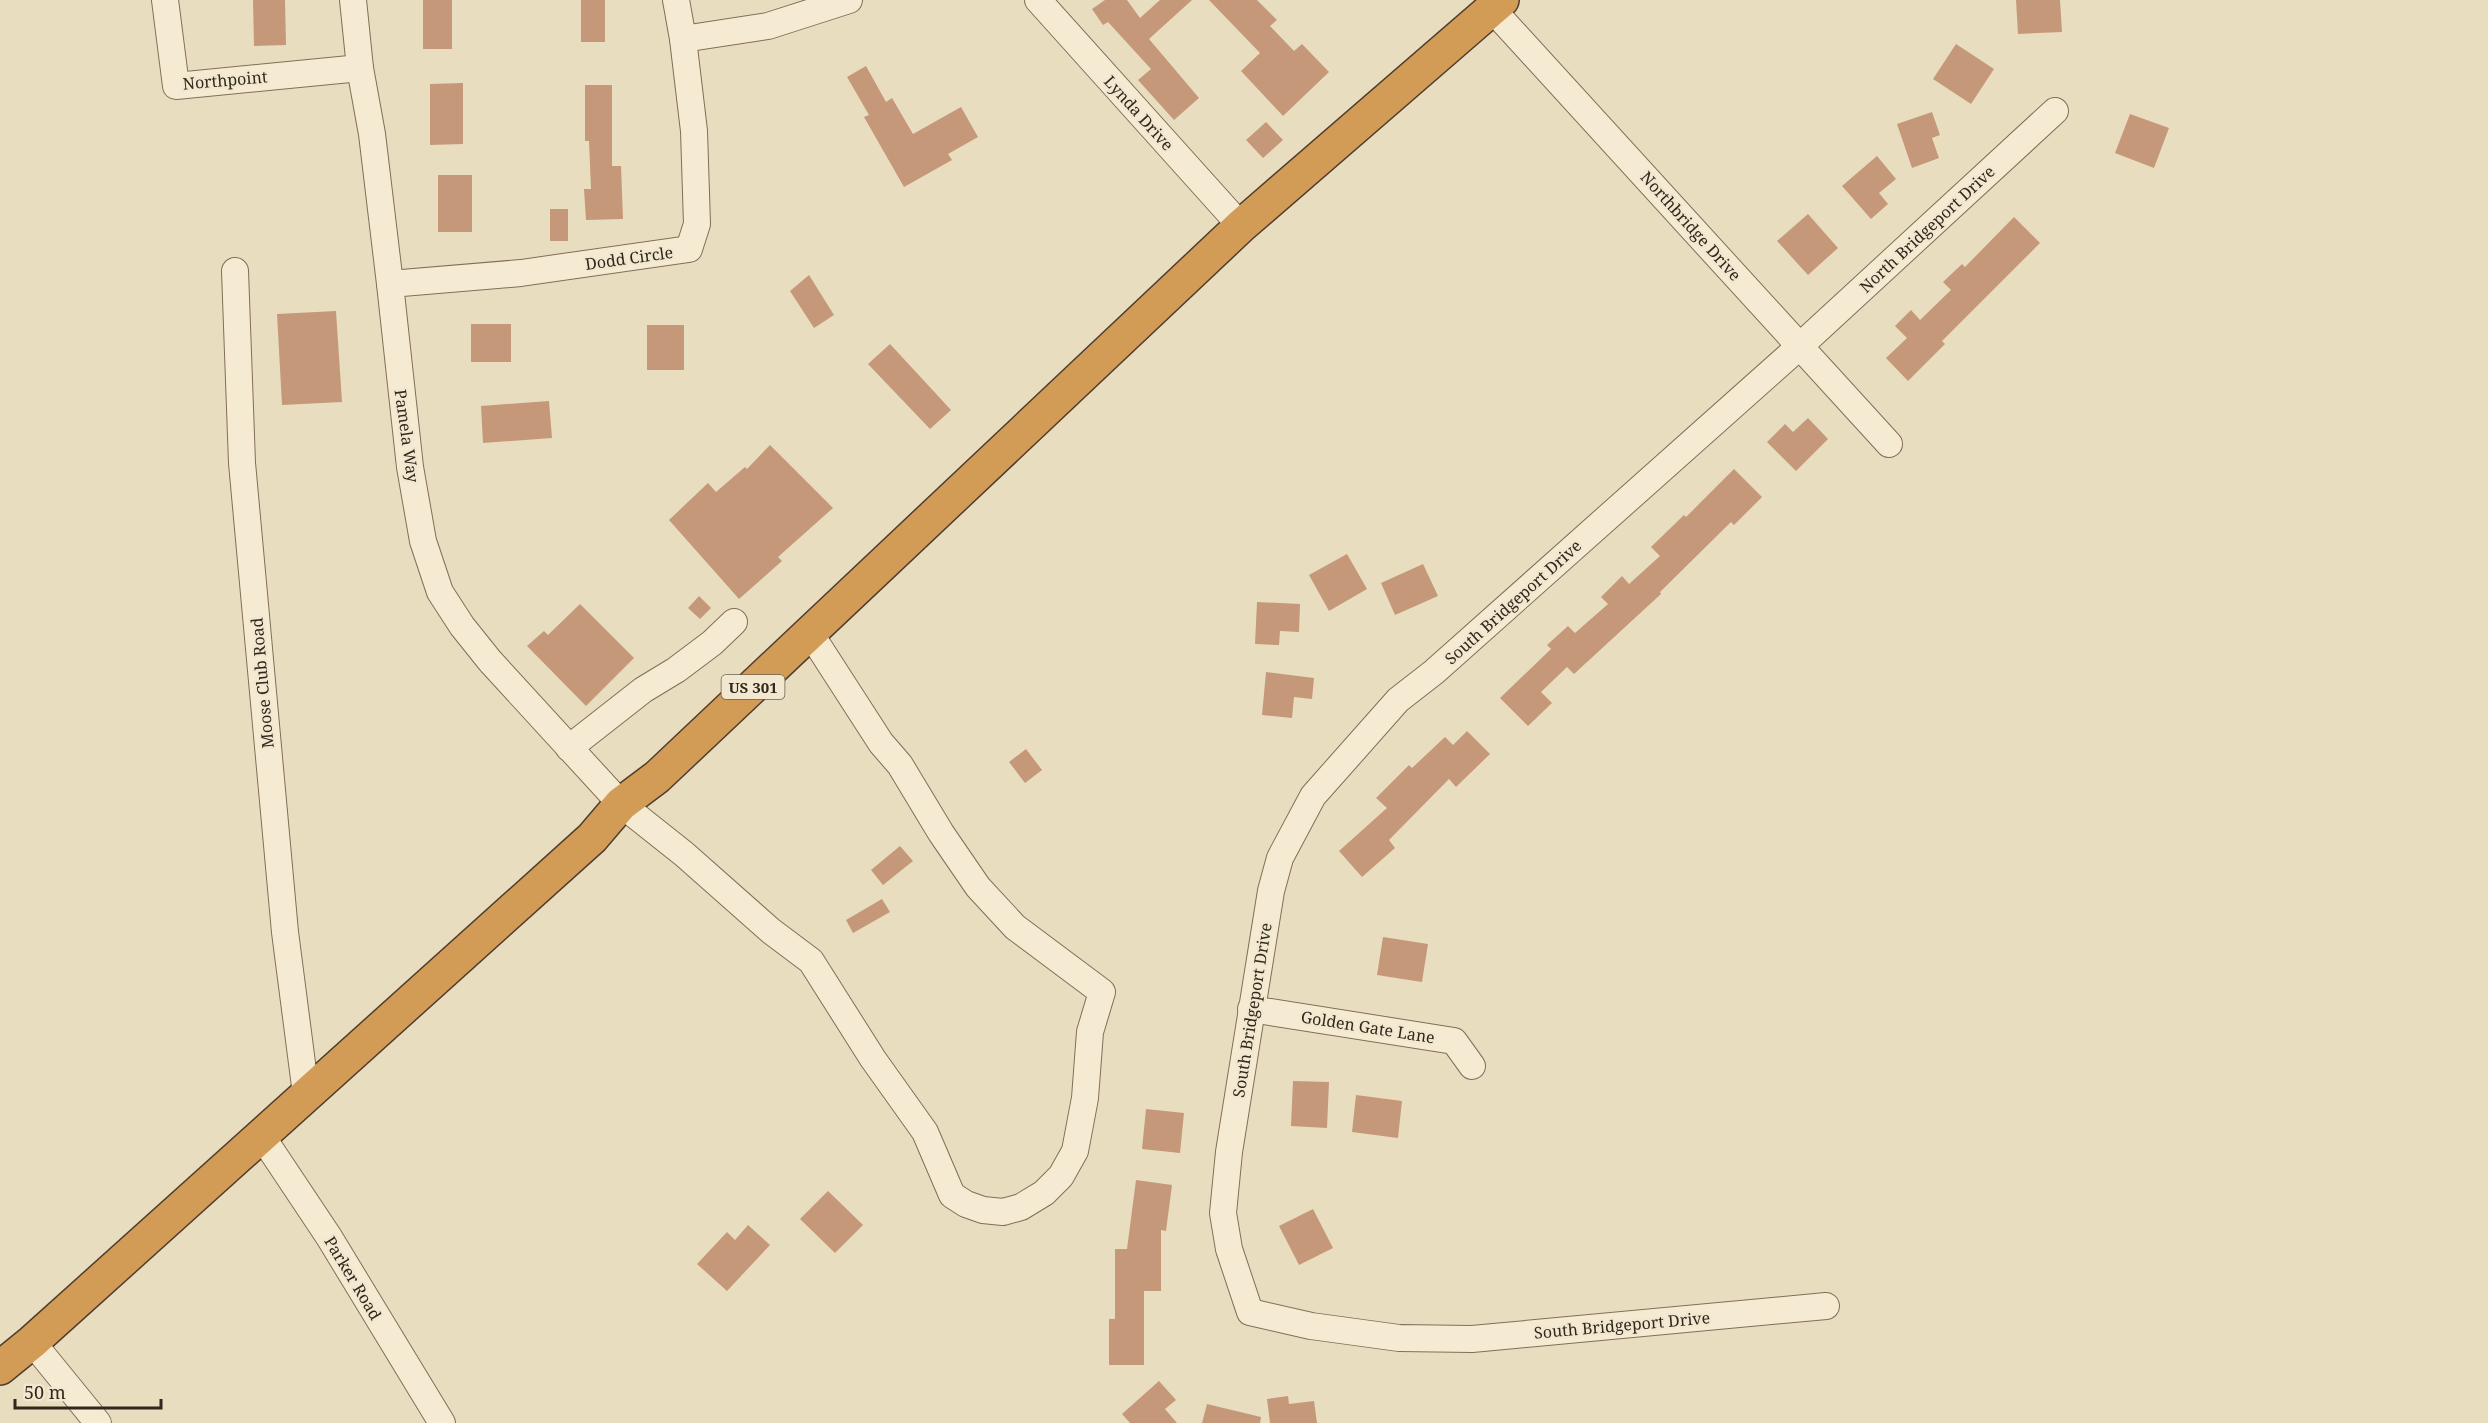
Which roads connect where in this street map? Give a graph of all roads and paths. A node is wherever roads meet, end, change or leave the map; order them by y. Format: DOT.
graph roads {
  1 [pos="165,0"];
  2 [pos="353,0"];
  3 [pos="676,0"];
  4 [pos="849,0"];
  5 [pos="1038,0"];
  6 [pos="1497,4"];
  7 [pos="683,39"];
  8 [pos="360,68"];
  9 [pos="2055,111"];
  10 [pos="1241,226"];
  11 [pos="235,271"];
  12 [pos="390,285"];
  13 [pos="1800,346"];
  14 [pos="1889,444"];
  15 [pos="734,622"];
  16 [pos="810,633"];
  17 [pos="569,748"];
  18 [pos="621,804"];
  19 [pos="1251,1009"];
  20 [pos="1472,1066"];
  21 [pos="306,1094"];
  22 [pos="261,1135"];
  23 [pos="1826,1306"];
  24 [pos="32,1342"];
  25 [pos="0,1368"];
  26 [pos="98,1423"];
  27 [pos="442,1423"];
  1 -- 8 [label="street, Northpoint"];
  2 -- 8 [label="street, Pamela Way"];
  3 -- 7 [label="street, Dodd Circle"];
  4 -- 7 [label="street"];
  5 -- 10 [label="street, Lynda Drive"];
  6 -- 10 [label="highway, US 301"];
  6 -- 13 [label="street, Northbridge Drive"];
  7 -- 12 [label="street, Dodd Circle"];
  8 -- 12 [label="street, Pamela Way"];
  9 -- 13 [label="street, North Bridgeport Drive"];
  10 -- 16 [label="highway, US 301"];
  11 -- 21 [label="street, Moose Club Road"];
  12 -- 17 [label="street, Pamela Way"];
  13 -- 14 [label="street, Northbridge Drive"];
  13 -- 19 [label="street, South Bridgeport Drive"];
  15 -- 17 [label="street"];
  16 -- 18 [label="highway, US 301"];
  16 -- 18 [label="street, Pamela Way"];
  17 -- 18 [label="street, Pamela Way"];
  18 -- 21 [label="highway, US 301"];
  19 -- 20 [label="street, Golden Gate Lane"];
  19 -- 23 [label="street, South Bridgeport Drive"];
  21 -- 22 [label="highway, US 301"];
  22 -- 24 [label="highway, US 301"];
  22 -- 27 [label="street, Parker Road"];
  24 -- 25 [label="highway, US 301"];
  24 -- 26 [label="street"];
}
